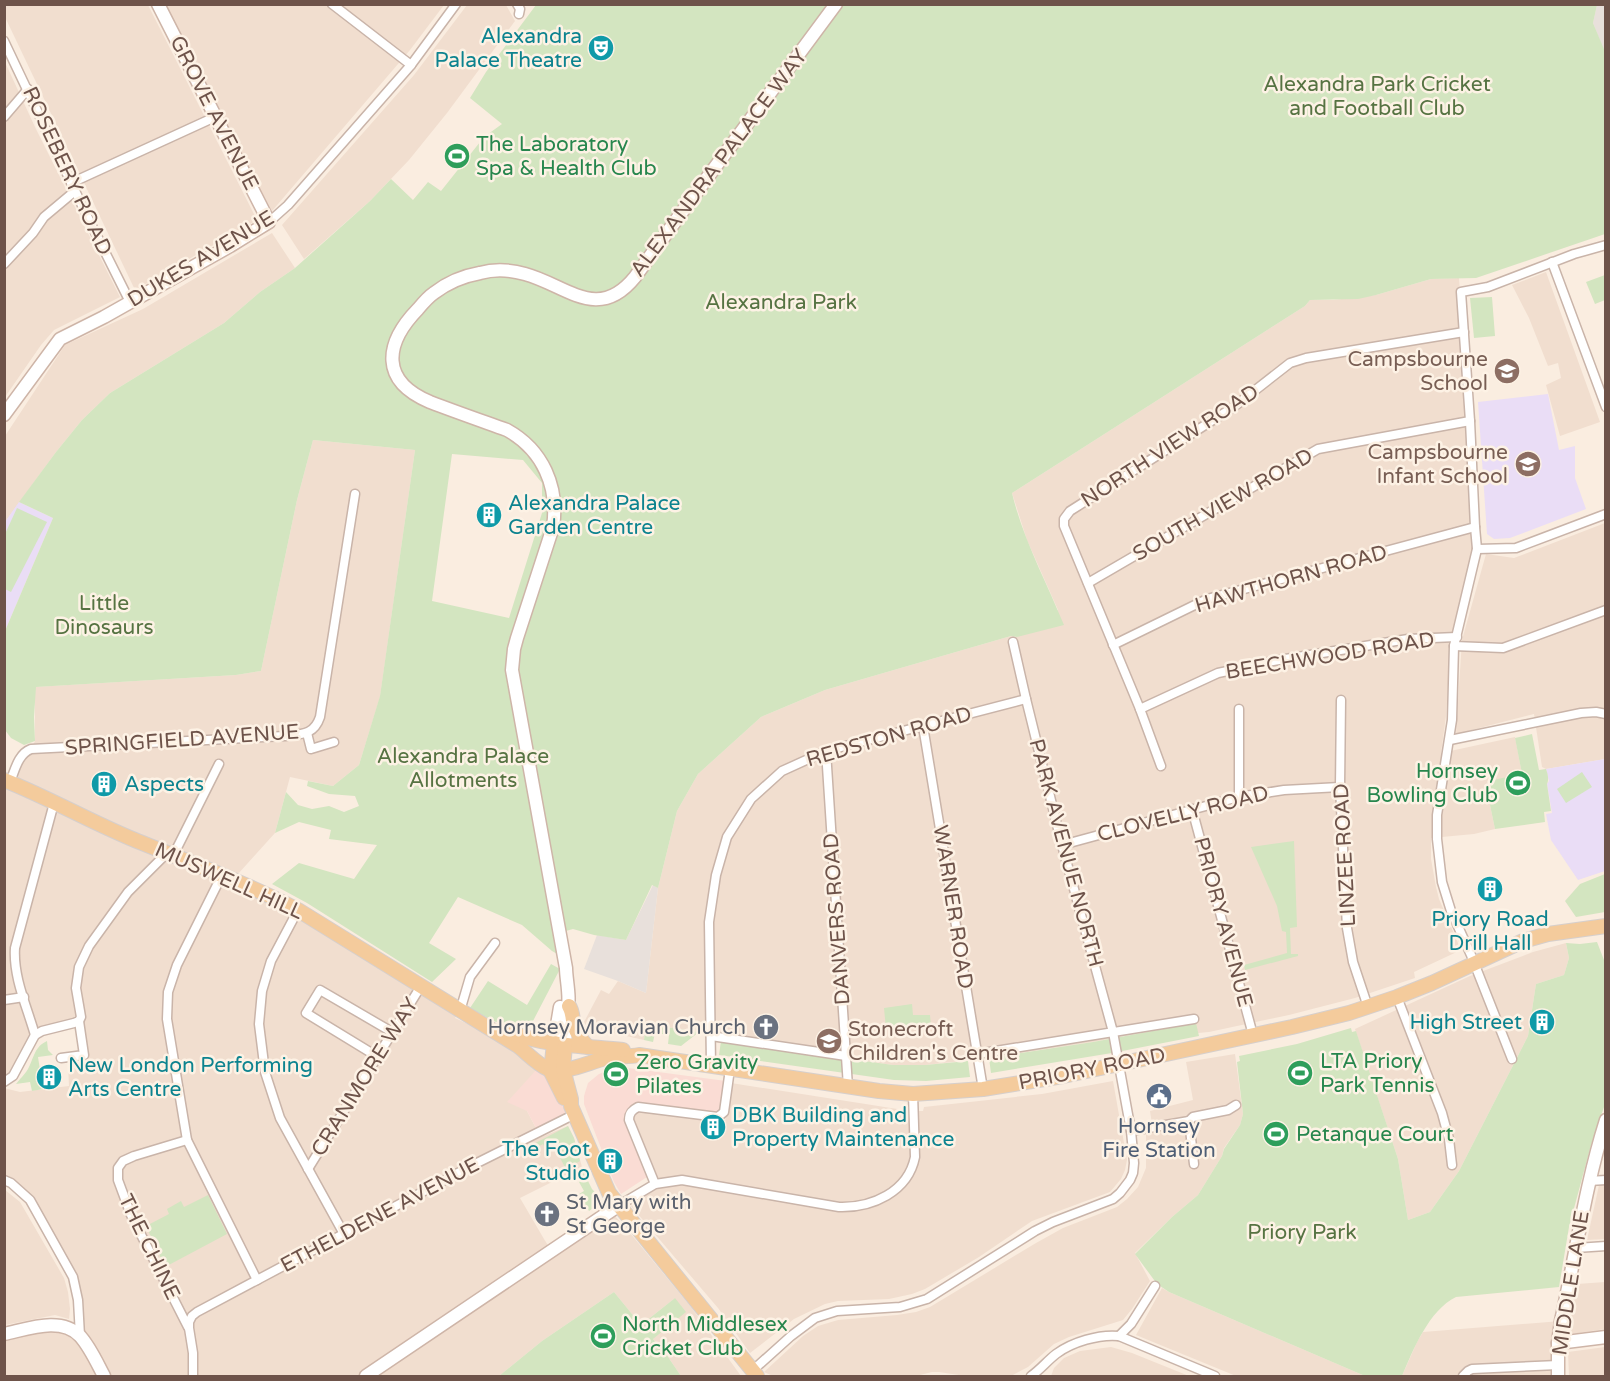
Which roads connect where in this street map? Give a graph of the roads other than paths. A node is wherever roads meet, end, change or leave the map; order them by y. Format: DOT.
graph roads {
  1 [pos="158,4"];
  2 [pos="332,4"];
  3 [pos="456,4"];
  4 [pos="836,4"];
  5 [pos="4,40"];
  6 [pos="411,65"];
  7 [pos="28,89"];
  8 [pos="4,117"];
  9 [pos="215,117"];
  10 [pos="73,187"];
  11 [pos="269,222"];
  12 [pos="1605,245"];
  13 [pos="1552,262"];
  14 [pos="4,264"];
  15 [pos="130,302"];
  16 [pos="1464,332"];
  17 [pos="1605,407"];
  18 [pos="4,415"];
  19 [pos="1470,421"];
  20 [pos="356,494"];
  21 [pos="1605,514"];
  22 [pos="1474,527"];
  23 [pos="1477,549"];
  24 [pos="1088,583"];
  25 [pos="1605,610"];
  26 [pos="1013,642"];
  27 [pos="1455,642"];
  28 [pos="1113,645"];
  29 [pos="1026,699"];
  30 [pos="1341,700"];
  31 [pos="1140,709"];
  32 [pos="1239,709"];
  33 [pos="1605,714"];
  34 [pos="923,726"];
  35 [pos="308,733"];
  36 [pos="1450,740"];
  37 [pos="334,742"];
  38 [pos="826,751"];
  39 [pos="219,764"];
  40 [pos="1161,766"];
  41 [pos="7,781"];
  42 [pos="1340,787"];
  43 [pos="1239,797"];
  44 [pos="54,803"];
  45 [pos="1192,809"];
  46 [pos="1062,845"];
  47 [pos="170,855"];
  48 [pos="222,875"];
  49 [pos="298,910"];
  50 [pos="1605,926"];
  51 [pos="495,943"];
  52 [pos="1475,963"];
  53 [pos="421,986"];
  54 [pos="566,986"];
  55 [pos="24,997"];
  56 [pos="1397,997"];
  57 [pos="4,1000"];
  58 [pos="569,1006"];
  59 [pos="1368,1007"];
  60 [pos="460,1011"];
  61 [pos="474,1019"];
  62 [pos="1194,1019"];
  63 [pos="79,1021"];
  64 [pos="392,1032"];
  65 [pos="1113,1032"];
  66 [pos="35,1035"];
  67 [pos="1253,1035"];
  68 [pos="520,1036"];
  69 [pos="711,1036"];
  70 [pos="560,1044"];
  71 [pos="588,1047"];
  72 [pos="977,1054"];
  73 [pos="639,1055"];
  74 [pos="846,1056"];
  75 [pos="378,1057"];
  76 [pos="61,1058"];
  77 [pos="603,1059"];
  78 [pos="1512,1059"];
  79 [pos="1119,1064"];
  80 [pos="557,1065"];
  81 [pos="711,1065"];
  82 [pos="730,1069"];
  83 [pos="4,1082"];
  84 [pos="848,1087"];
  85 [pos="983,1089"];
  86 [pos="913,1094"];
  87 [pos="1236,1105"];
  88 [pos="570,1108"];
  89 [pos="1605,1120"];
  90 [pos="1189,1121"];
  91 [pos="1131,1131"];
  92 [pos="187,1140"];
  93 [pos="1194,1164"];
  94 [pos="1452,1165"];
  95 [pos="308,1169"];
  96 [pos="4,1180"];
  97 [pos="1605,1180"];
  98 [pos="1589,1181"];
  99 [pos="655,1184"];
  100 [pos="618,1206"];
  101 [pos="344,1234"];
  102 [pos="1605,1246"];
  103 [pos="1576,1248"];
  104 [pos="257,1280"];
  105 [pos="1155,1286"];
  106 [pos="189,1325"];
  107 [pos="4,1334"];
  108 [pos="80,1336"];
  109 [pos="1119,1336"];
  110 [pos="1605,1337"];
  111 [pos="1558,1343"];
  112 [pos="1047,1364"];
  113 [pos="1558,1371"];
  114 [pos="755,1374"];
  115 [pos="104,1377"];
  116 [pos="193,1377"];
  117 [pos="366,1377"];
  118 [pos="1031,1377"];
  119 [pos="1044,1377"];
  120 [pos="1215,1377"];
  121 [pos="1463,1377"];
  1 -- 9 [label="street, GROVE AVENUE"];
  2 -- 6 [label="street"];
  3 -- 6 [label="street, DUKES AVENUE"];
  4 -- 54 [label="street, ALEXANDRA PALACE WAY"];
  5 -- 7 [label="street, ROSEBERY ROAD"];
  6 -- 11 [label="street, DUKES AVENUE"];
  7 -- 8 [label="street"];
  7 -- 10 [label="street, ROSEBERY ROAD"];
  9 -- 10 [label="street"];
  9 -- 11 [label="street, GROVE AVENUE"];
  10 -- 14 [label="street"];
  10 -- 15 [label="street, ROSEBERY ROAD"];
  11 -- 15 [label="street, DUKES AVENUE"];
  12 -- 13 [label="street"];
  13 -- 16 [label="street"];
  13 -- 17 [label="street"];
  15 -- 18 [label="street, DUKES AVENUE"];
  16 -- 19 [label="street"];
  16 -- 24 [label="street, NORTH VIEW ROAD"];
  19 -- 22 [label="street"];
  19 -- 24 [label="street, SOUTH VIEW ROAD"];
  20 -- 35 [label="street, SPRINGFIELD AVENUE"];
  21 -- 23 [label="street"];
  22 -- 23 [label="street"];
  22 -- 28 [label="street, HAWTHORN ROAD"];
  23 -- 27 [label="street"];
  24 -- 28 [label="street, NORTH VIEW ROAD"];
  25 -- 27 [label="street, BEECHWOOD ROAD"];
  26 -- 29 [label="street, PARK AVENUE NORTH"];
  27 -- 31 [label="street, BEECHWOOD ROAD"];
  27 -- 36 [label="street"];
  28 -- 31 [label="street, NORTH VIEW ROAD"];
  29 -- 34 [label="street, REDSTON ROAD"];
  29 -- 46 [label="street, PARK AVENUE NORTH"];
  30 -- 42 [label="street, LINZEE ROAD"];
  31 -- 40 [label="street, NORTH VIEW ROAD"];
  32 -- 43 [label="street"];
  33 -- 36 [label="street"];
  34 -- 38 [label="street, REDSTON ROAD"];
  34 -- 72 [label="street, WARNER ROAD"];
  35 -- 37 [label="street"];
  35 -- 41 [label="street, SPRINGFIELD AVENUE"];
  36 -- 52 [label="street"];
  38 -- 69 [label="street, REDSTON ROAD"];
  38 -- 74 [label="street, DANVERS ROAD"];
  39 -- 47 [label="street"];
  41 -- 44 [label="main road, MUSWELL HILL"];
  42 -- 43 [label="street, CLOVELLY ROAD"];
  42 -- 59 [label="street, LINZEE ROAD"];
  43 -- 45 [label="street, CLOVELLY ROAD"];
  44 -- 47 [label="main road, MUSWELL HILL"];
  44 -- 55 [label="street"];
  45 -- 46 [label="street, CLOVELLY ROAD"];
  45 -- 67 [label="street, PRIORY AVENUE"];
  46 -- 65 [label="street, PARK AVENUE NORTH"];
  47 -- 48 [label="main road, MUSWELL HILL"];
  47 -- 63 [label="street"];
  48 -- 49 [label="main road, MUSWELL HILL"];
  48 -- 92 [label="street"];
  49 -- 53 [label="main road, MUSWELL HILL"];
  49 -- 95 [label="street"];
  50 -- 52 [label="main road, PRIORY ROAD"];
  51 -- 60 [label="street"];
  52 -- 56 [label="main road, PRIORY ROAD"];
  52 -- 78 [label="street"];
  53 -- 60 [label="main road, MUSWELL HILL"];
  53 -- 64 [label="street, CRANMORE WAY"];
  54 -- 58 [label="street, ALEXANDRA PALACE WAY"];
  54 -- 70 [label="street, ALEXANDRA PALACE WAY"];
  55 -- 57 [label="street"];
  55 -- 66 [label="street"];
  56 -- 59 [label="main road, PRIORY ROAD"];
  56 -- 94 [label="street"];
  58 -- 70 [label="street, ALEXANDRA PALACE WAY"];
  58 -- 71 [label="main road"];
  59 -- 67 [label="main road, PRIORY ROAD"];
  60 -- 61 [label="main road, MUSWELL HILL"];
  61 -- 68 [label="main road, MUSWELL HILL"];
  61 -- 80 [label="main road, MUSWELL HILL"];
  62 -- 65 [label="street, PRIORY ROAD"];
  63 -- 66 [label="street"];
  63 -- 76 [label="street"];
  64 -- 75 [label="street, CRANMORE WAY"];
  64 -- 75 [label="street"];
  65 -- 72 [label="street, PRIORY ROAD"];
  65 -- 79 [label="street, PARK AVENUE NORTH"];
  66 -- 83 [label="street"];
  67 -- 79 [label="main road, PRIORY ROAD"];
  68 -- 70 [label="main road, MUSWELL HILL"];
  68 -- 80 [label="main road"];
  69 -- 74 [label="street"];
  69 -- 81 [label="street, REDSTON ROAD"];
  70 -- 71 [label="main road, MUSWELL HILL"];
  70 -- 80 [label="main road"];
  71 -- 73 [label="main road, MUSWELL HILL"];
  72 -- 85 [label="street, WARNER ROAD"];
  73 -- 77 [label="main road, PRIORY ROAD"];
  73 -- 81 [label="main road, PRIORY ROAD"];
  74 -- 84 [label="street, DANVERS ROAD"];
  75 -- 95 [label="street, CRANMORE WAY"];
  77 -- 80 [label="main road, PRIORY ROAD"];
  77 -- 88 [label="main road"];
  79 -- 85 [label="main road, PRIORY ROAD"];
  79 -- 91 [label="street, PARK AVENUE NORTH"];
  80 -- 88 [label="main road"];
  81 -- 82 [label="main road, PRIORY ROAD"];
  82 -- 84 [label="main road, PRIORY ROAD"];
  82 -- 99 [label="street"];
  84 -- 86 [label="main road, PRIORY ROAD"];
  85 -- 86 [label="main road, PRIORY ROAD"];
  86 -- 99 [label="street"];
  87 -- 90 [label="street"];
  88 -- 100 [label="main road"];
  88 -- 101 [label="street, ETHELDENE AVENUE"];
  89 -- 98 [label="street, MIDDLE LANE"];
  90 -- 91 [label="street"];
  90 -- 93 [label="street"];
  91 -- 114 [label="street, PARK AVENUE NORTH"];
  92 -- 104 [label="street"];
  92 -- 106 [label="street, THE CHINE"];
  95 -- 101 [label="street"];
  96 -- 108 [label="street"];
  97 -- 98 [label="street"];
  98 -- 103 [label="street, MIDDLE LANE"];
  99 -- 100 [label="street"];
  100 -- 114 [label="main road"];
  100 -- 117 [label="street"];
  101 -- 104 [label="street, ETHELDENE AVENUE"];
  102 -- 103 [label="street"];
  103 -- 111 [label="street, MIDDLE LANE"];
  104 -- 106 [label="street, ETHELDENE AVENUE"];
  105 -- 109 [label="street"];
  106 -- 116 [label="street, THE CHINE"];
  107 -- 108 [label="street"];
  108 -- 115 [label="street"];
  109 -- 112 [label="street"];
  109 -- 120 [label="street"];
  110 -- 111 [label="street"];
  111 -- 113 [label="street, MIDDLE LANE"];
  112 -- 118 [label="street"];
  112 -- 119 [label="street"];
  113 -- 121 [label="street"];
}
